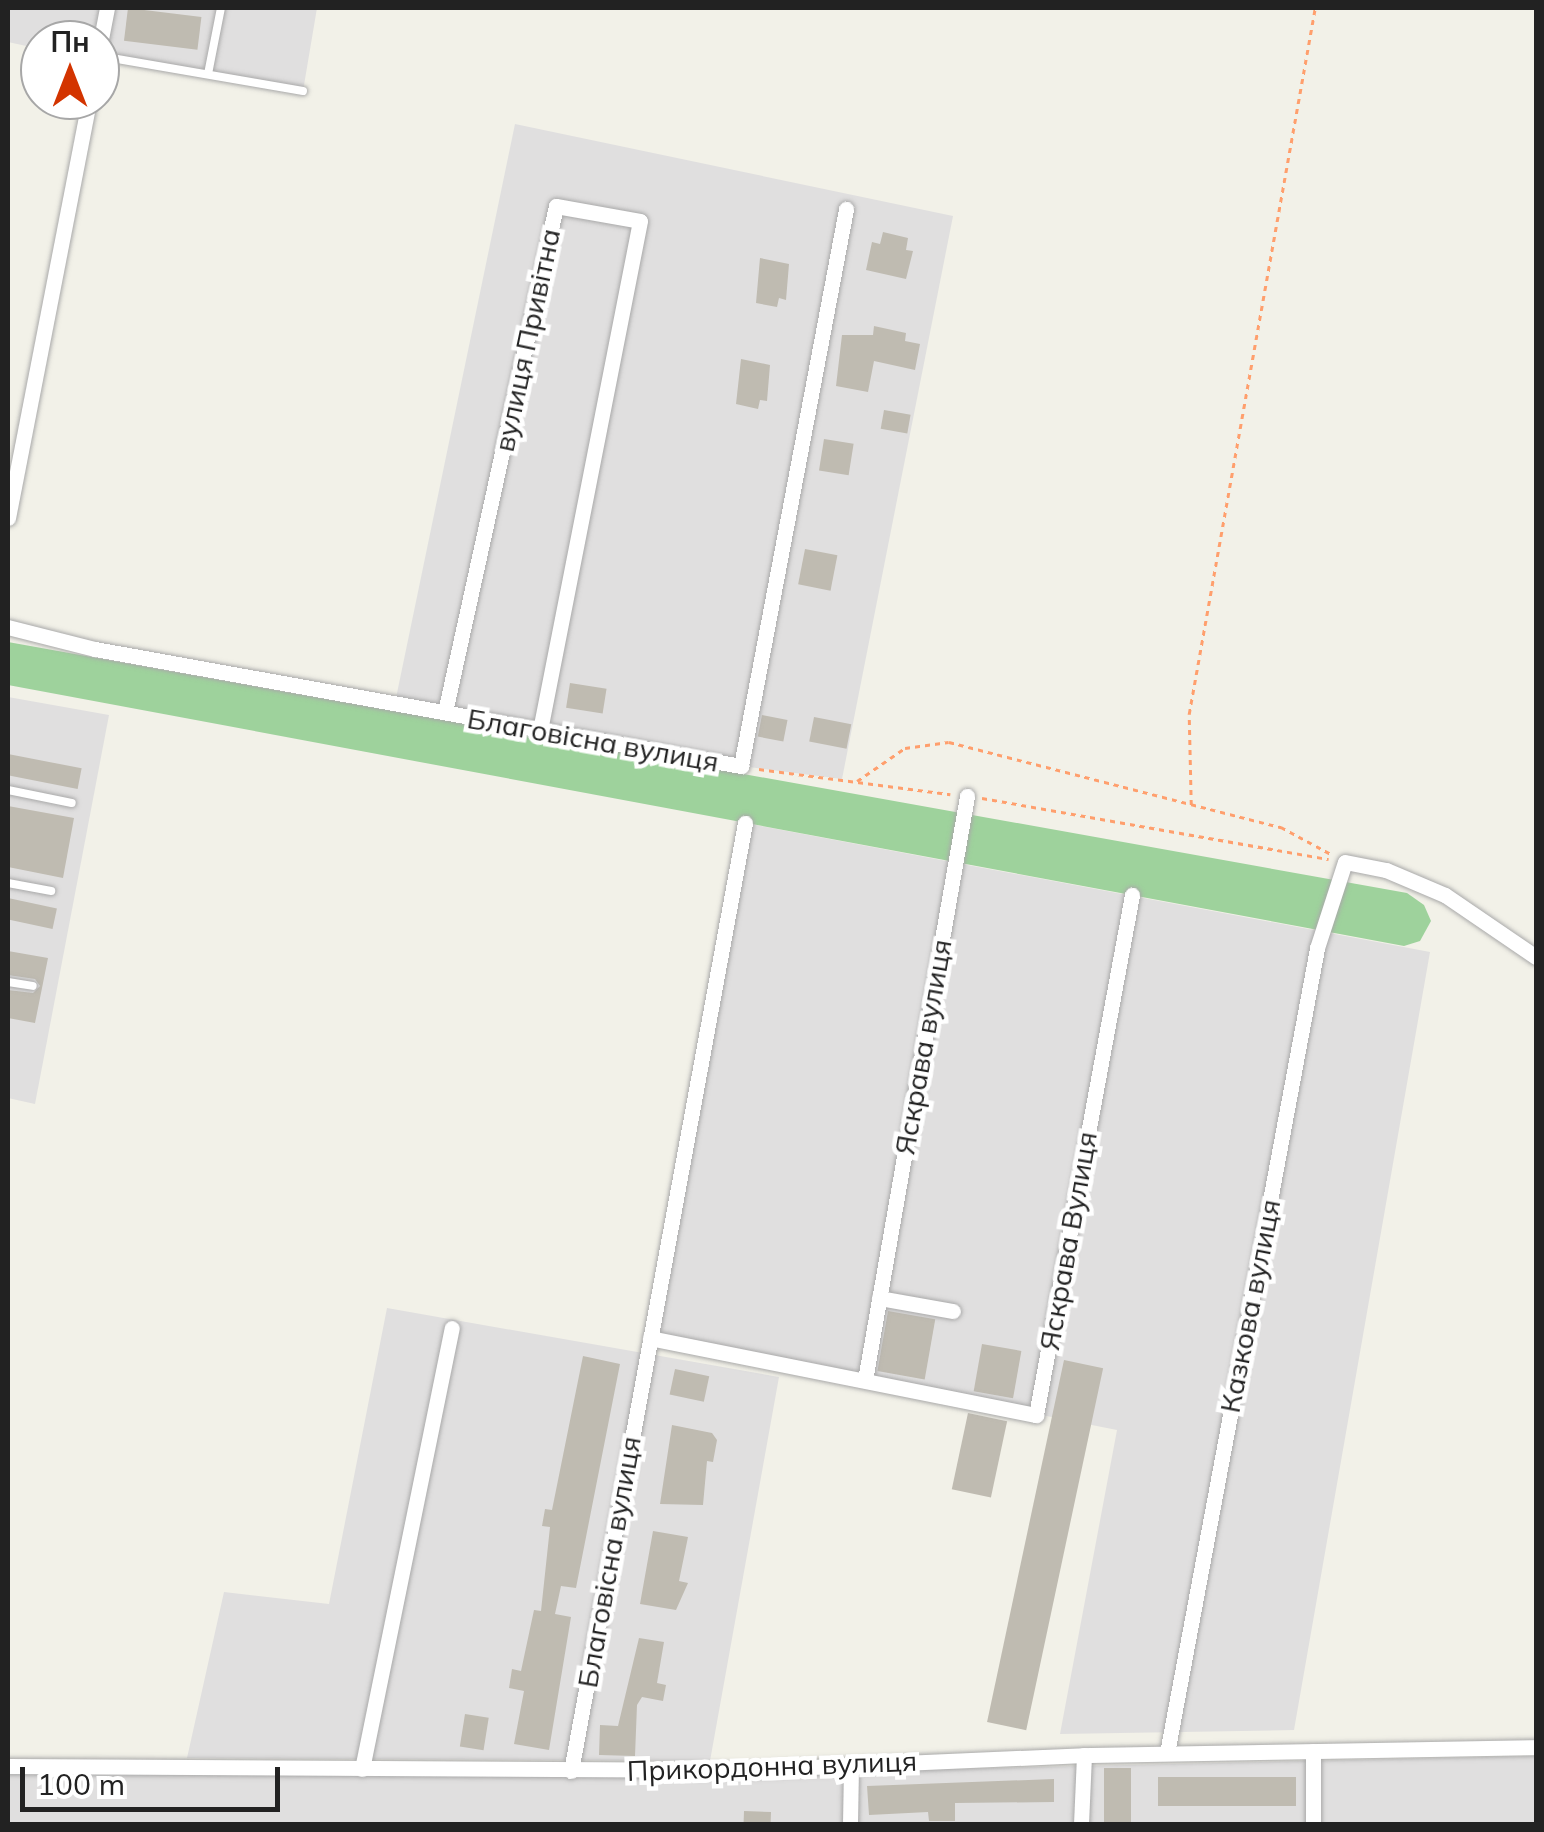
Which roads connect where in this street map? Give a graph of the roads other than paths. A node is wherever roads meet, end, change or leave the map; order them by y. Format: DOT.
graph roads {
  1 [pos="221,8"];
  2 [pos="120,59"];
  3 [pos="208,74"];
  4 [pos="303,91"];
  5 [pos="85,120"];
  6 [pos="846,209"];
  7 [pos="8,518"];
  8 [pos="8,627"];
  9 [pos="445,712"];
  10 [pos="540,730"];
  11 [pos="8,790"];
  12 [pos="967,796"];
  13 [pos="72,803"];
  14 [pos="745,823"];
  15 [pos="8,883"];
  16 [pos="51,891"];
  17 [pos="1132,895"];
  18 [pos="1536,958"];
  19 [pos="8,982"];
  20 [pos="33,986"];
  21 [pos="879,1298"];
  22 [pos="954,1311"];
  23 [pos="452,1328"];
  24 [pos="650,1338"];
  25 [pos="865,1380"];
  26 [pos="1536,1747"];
  27 [pos="1313,1752"];
  28 [pos="1167,1753"];
  29 [pos="1084,1755"];
  30 [pos="8,1766"];
  31 [pos="851,1766"];
  32 [pos="362,1769"];
  33 [pos="571,1771"];
  34 [pos="850,1824"];
  35 [pos="1080,1824"];
  36 [pos="1312,1824"];
  1 -- 3 [label="lane"];
  2 -- 3 [label="lane"];
  3 -- 4 [label="lane"];
  5 -- 7 [label="street"];
  6 -- 10 [label="street, Благовісна вулиця"];
  8 -- 9 [label="street, Благовісна вулиця"];
  9 -- 10 [label="street, Благовісна вулиця"];
  9 -- 10 [label="street, вулиця Привітна"];
  11 -- 13 [label="lane"];
  12 -- 21 [label="street, Яскрава вулиця"];
  14 -- 24 [label="street, Благовісна вулиця"];
  15 -- 16 [label="lane"];
  17 -- 25 [label="street, Яскрава Вулиця"];
  18 -- 28 [label="street, Казкова вулиця"];
  19 -- 20 [label="lane"];
  21 -- 22 [label="street"];
  21 -- 25 [label="street, Яскрава вулиця"];
  23 -- 32 [label="street"];
  24 -- 25 [label="street"];
  24 -- 33 [label="street, Благовісна вулиця"];
  26 -- 27 [label="street, Прикордонна вулиця"];
  27 -- 28 [label="street, Прикордонна вулиця"];
  27 -- 36 [label="street"];
  28 -- 29 [label="street, Прикордонна вулиця"];
  29 -- 31 [label="street, Прикордонна вулиця"];
  29 -- 35 [label="street"];
  30 -- 32 [label="street, Прикордонна вулиця"];
  31 -- 33 [label="street, Прикордонна вулиця"];
  31 -- 34 [label="street"];
  32 -- 33 [label="street, Прикордонна вулиця"];
}
